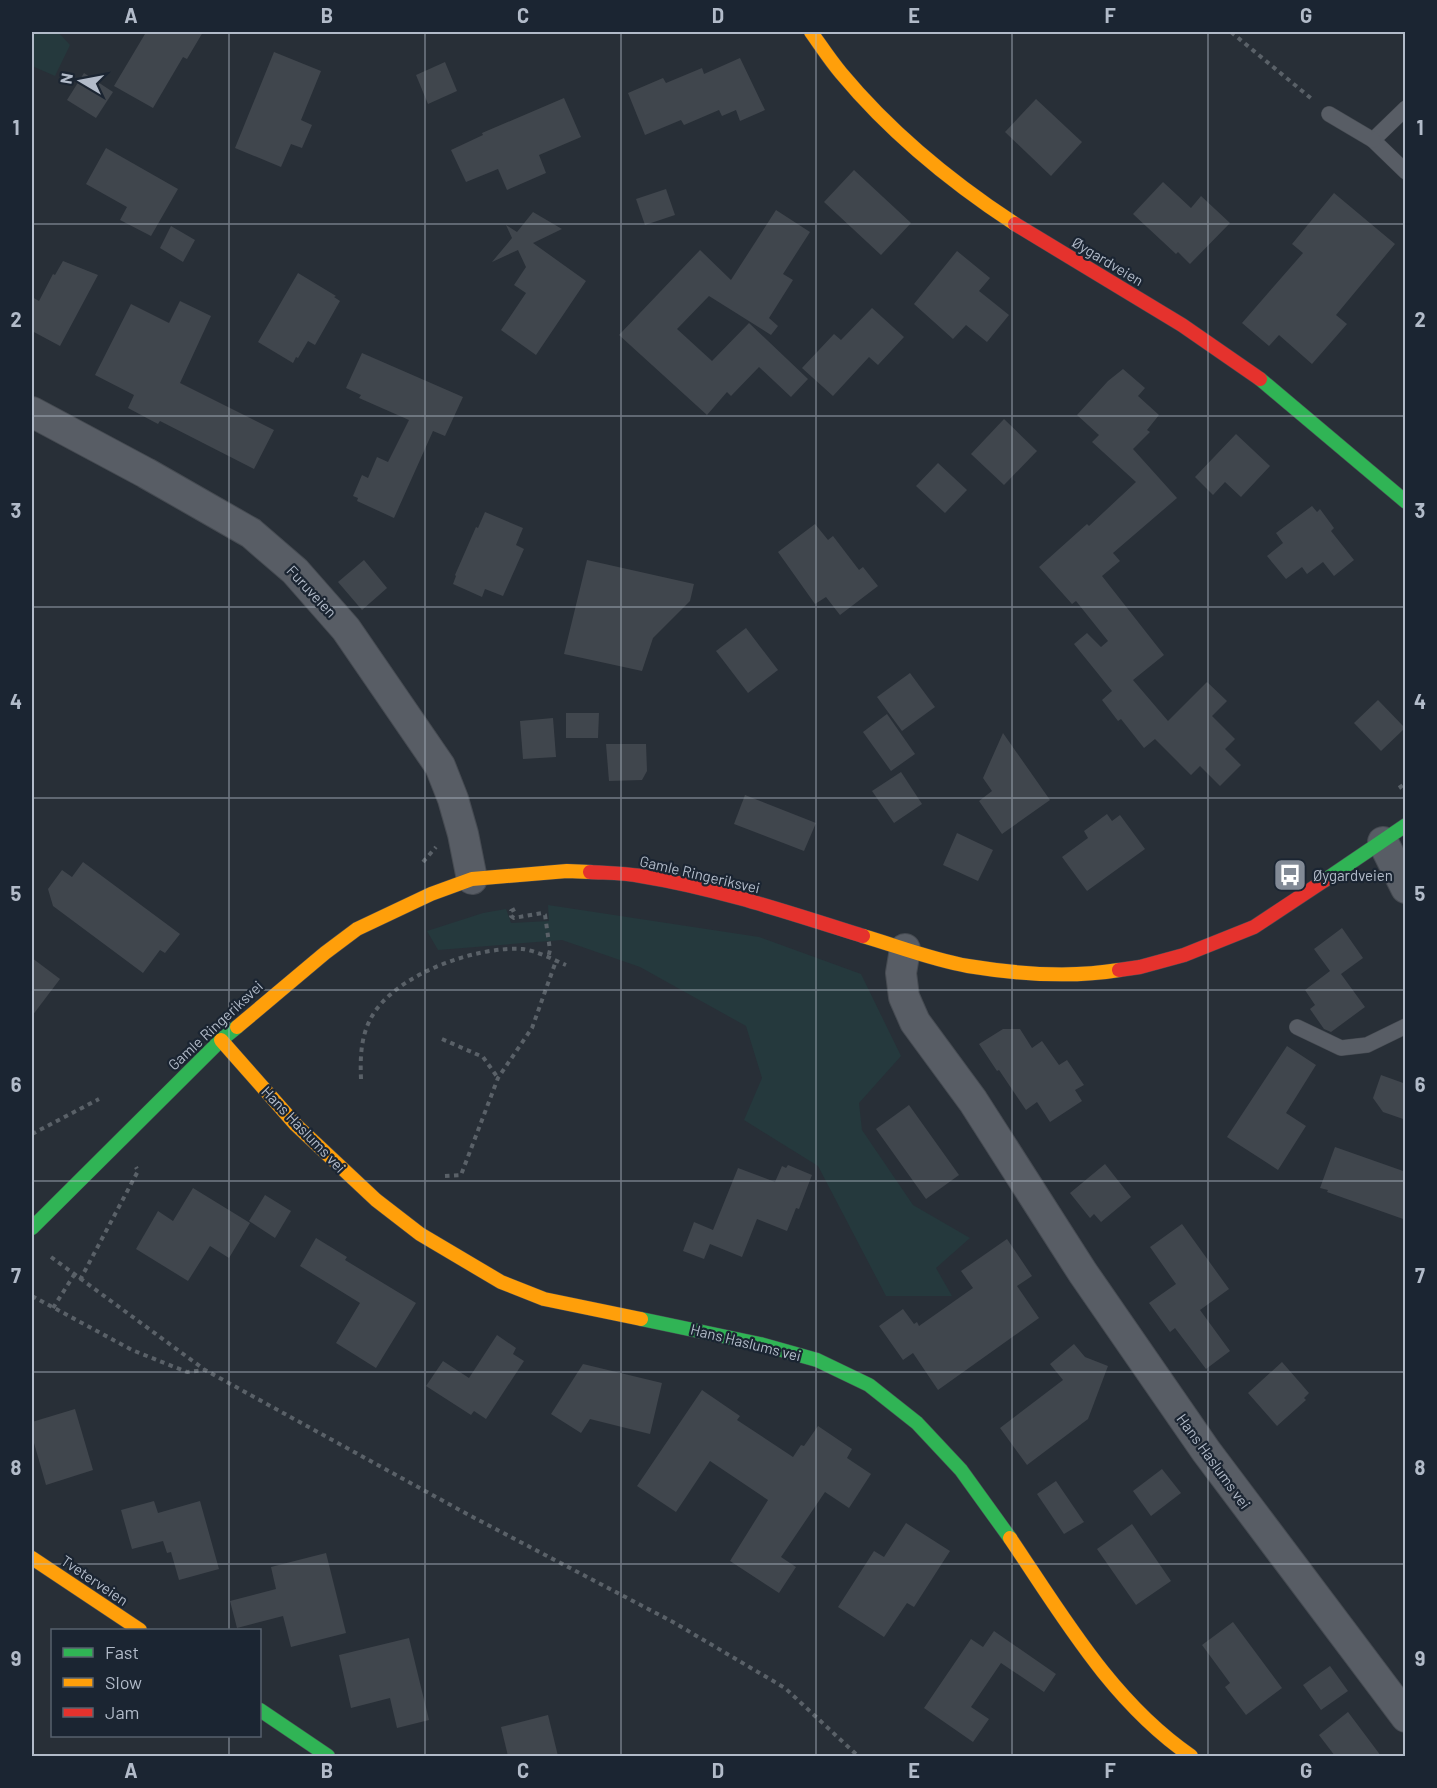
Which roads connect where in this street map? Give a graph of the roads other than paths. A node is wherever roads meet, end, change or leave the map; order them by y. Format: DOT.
graph roads {
  1 [pos="811,32"];
  2 [pos="1406,108"];
  3 [pos="1329,114"];
  4 [pos="1373,140"];
  5 [pos="1406,172"];
  6 [pos="32,412"];
  7 [pos="1406,502"];
  8 [pos="1394,834"];
  9 [pos="472,879"];
  10 [pos="1406,888"];
  11 [pos="905,949"];
  12 [pos="1406,1026"];
  13 [pos="1297,1027"];
  14 [pos="221,1040"];
  15 [pos="32,1228"];
  16 [pos="32,1558"];
  17 [pos="138,1629"];
  18 [pos="261,1711"];
  19 [pos="1406,1717"];
  20 [pos="328,1756"];
  21 [pos="1191,1756"];
  1 -- 7 [label="street, Øygardveien"];
  2 -- 4 [label="lane"];
  3 -- 4 [label="lane"];
  4 -- 5 [label="lane"];
  6 -- 9 [label="street, Furuveien"];
  8 -- 10 [label="street"];
  8 -- 11 [label="street, Gamle Ringeriksvei"];
  9 -- 11 [label="street, Gamle Ringeriksvei"];
  9 -- 14 [label="street, Gamle Ringeriksvei"];
  11 -- 19 [label="street, Hans Haslums vei"];
  12 -- 13 [label="lane"];
  14 -- 15 [label="street, Gamle Ringeriksvei"];
  14 -- 21 [label="street, Hans Haslums vei"];
  16 -- 17 [label="street, Tveterveien"];
  18 -- 20 [label="street"];
}
